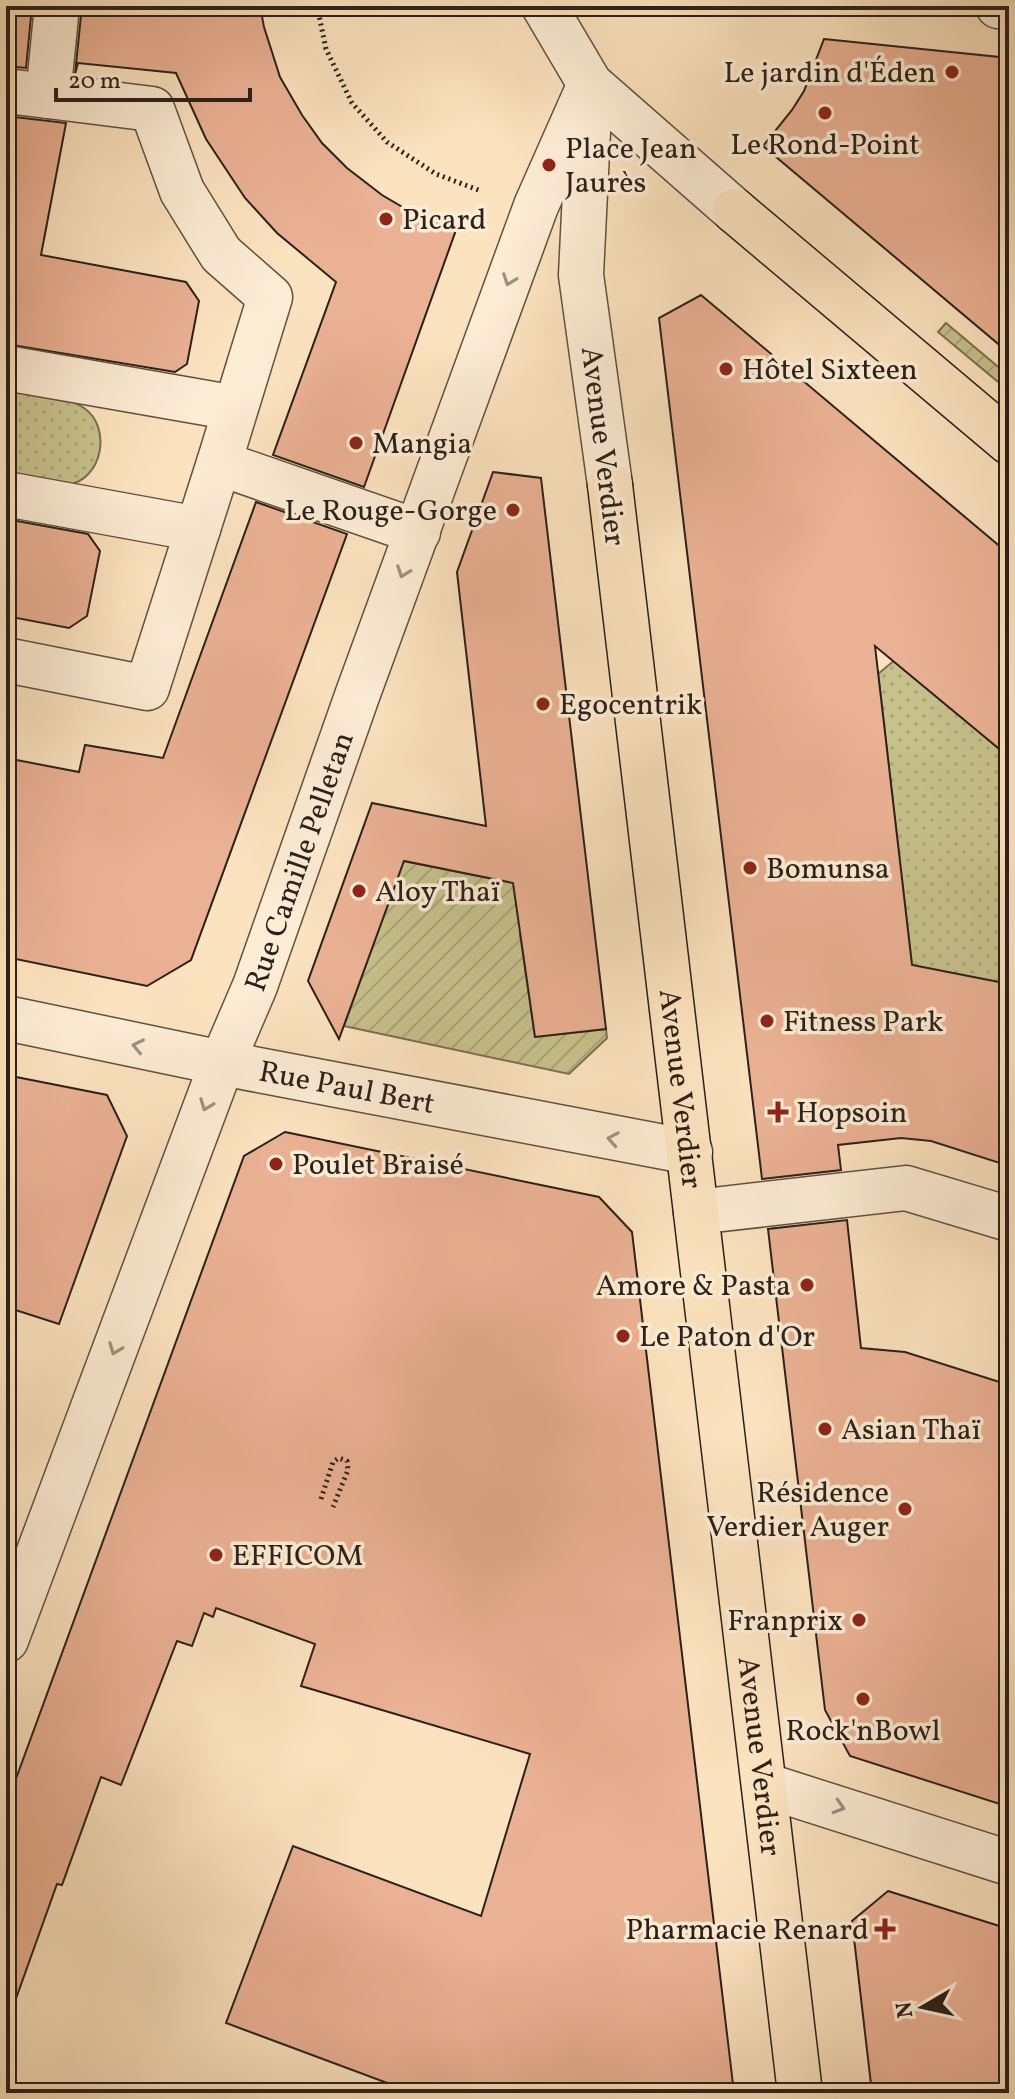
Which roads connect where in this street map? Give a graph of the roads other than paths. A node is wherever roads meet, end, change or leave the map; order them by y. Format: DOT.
graph roads {
  1 [pos="57,6"];
  2 [pos="544,6"];
  3 [pos="998,6"];
  4 [pos="1009,7"];
  5 [pos="590,84"];
  6 [pos="6,91"];
  7 [pos="48,96"];
  8 [pos="735,211"];
  9 [pos="6,368"];
  10 [pos="235,408"];
  11 [pos="1009,442"];
  12 [pos="219,463"];
  13 [pos="610,485"];
  14 [pos="6,494"];
  15 [pos="198,529"];
  16 [pos="418,532"];
  17 [pos="6,660"];
  18 [pos="6,1018"];
  19 [pos="222,1063"];
  20 [pos="690,1152"];
  21 [pos="696,1212"];
  22 [pos="1009,1219"];
  23 [pos="6,1640"];
  24 [pos="764,1785"];
  25 [pos="1009,1863"];
  26 [pos="800,2093"];
  1 -- 7 [label="street"];
  2 -- 5 [label="street"];
  3 -- 4 [label="street"];
  5 -- 8 [label="street"];
  5 -- 13 [label="street, Avenue Verdier"];
  5 -- 16 [label="street, Rue Camille Pelletan, one-way"];
  6 -- 7 [label="street"];
  7 -- 10 [label="street"];
  8 -- 11 [label="main road"];
  9 -- 10 [label="street"];
  10 -- 12 [label="street"];
  12 -- 15 [label="street"];
  12 -- 16 [label="street"];
  13 -- 20 [label="main road, Avenue Verdier"];
  14 -- 15 [label="street"];
  15 -- 17 [label="street"];
  16 -- 19 [label="street, Rue Camille Pelletan, one-way"];
  19 -- 18 [label="street, Rue Paul Bert, one-way"];
  20 -- 19 [label="street, Rue Paul Bert, one-way"];
  19 -- 23 [label="street, Rue Camille Pelletan, one-way"];
  20 -- 21 [label="main road, Avenue Verdier"];
  21 -- 22 [label="street"];
  21 -- 24 [label="main road, Avenue Verdier"];
  24 -- 25 [label="street, one-way"];
  24 -- 26 [label="main road, Avenue Verdier"];
}
